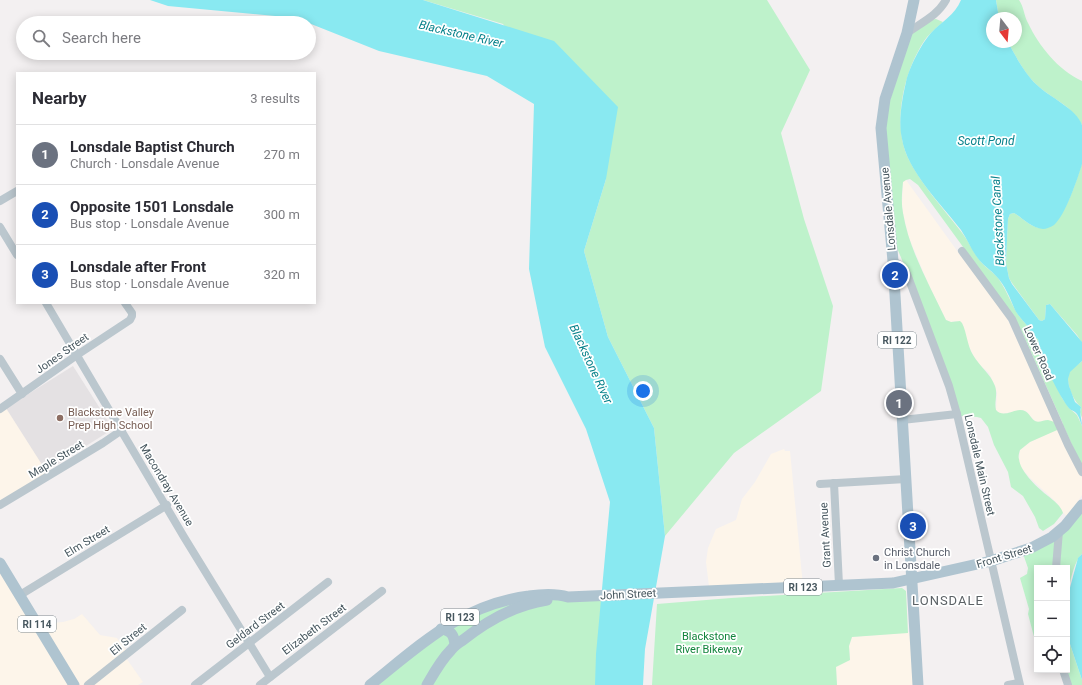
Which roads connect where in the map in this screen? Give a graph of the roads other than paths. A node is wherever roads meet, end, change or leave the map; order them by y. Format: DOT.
graph roads {
  1 [pos="914,0"];
  2 [pos="946,0"];
  3 [pos="907,33"];
  4 [pos="16,192"];
  5 [pos="0,201"];
  6 [pos="0,228"];
  7 [pos="962,251"];
  8 [pos="16,253"];
  9 [pos="893,261"];
  10 [pos="47,304"];
  11 [pos="127,304"];
  12 [pos="77,355"];
  13 [pos="0,359"];
  14 [pos="22,394"];
  15 [pos="0,409"];
  16 [pos="957,414"];
  17 [pos="902,420"];
  18 [pos="122,430"];
  19 [pos="1082,472"];
  20 [pos="906,479"];
  21 [pos="834,483"];
  22 [pos="820,484"];
  23 [pos="0,505"];
  24 [pos="167,505"];
  25 [pos="1082,506"];
  26 [pos="1059,531"];
  27 [pos="991,561"];
  28 [pos="0,563"];
  29 [pos="1056,565"];
  30 [pos="912,579"];
  31 [pos="328,582"];
  32 [pos="839,585"];
  33 [pos="382,591"];
  34 [pos="20,595"];
  35 [pos="568,597"];
  36 [pos="502,601"];
  37 [pos="182,610"];
  38 [pos="501,614"];
  39 [pos="441,630"];
  40 [pos="250,643"];
  41 [pos="455,645"];
  42 [pos="1064,673"];
  43 [pos="270,677"];
  44 [pos="1019,684"];
  45 [pos="74,685"];
  46 [pos="88,685"];
  47 [pos="195,685"];
  48 [pos="260,685"];
  49 [pos="370,685"];
  50 [pos="427,685"];
  51 [pos="918,685"];
  52 [pos="1008,685"];
  53 [pos="1068,685"];
  1 -- 3 [label="main road, Lonsdale Avenue / RI 122"];
  2 -- 3 [label="street"];
  3 -- 9 [label="main road, Lonsdale Avenue / RI 122"];
  4 -- 5 [label="street"];
  6 -- 8 [label="street"];
  7 -- 19 [label="street, Lower Road"];
  9 -- 16 [label="street, Lonsdale Main Street"];
  9 -- 17 [label="main road, Lonsdale Avenue / RI 122"];
  10 -- 12 [label="street, Macondray Avenue"];
  11 -- 12 [label="street, Jones Street"];
  12 -- 14 [label="street, Jones Street"];
  12 -- 18 [label="street, Macondray Avenue"];
  13 -- 14 [label="street"];
  14 -- 15 [label="street, Jones Street"];
  16 -- 17 [label="street"];
  16 -- 27 [label="street, Lonsdale Main Street"];
  17 -- 20 [label="main road, Lonsdale Avenue / RI 122"];
  18 -- 23 [label="street, Maple Street"];
  18 -- 24 [label="street, Macondray Avenue"];
  20 -- 21 [label="street"];
  20 -- 30 [label="main road, Lonsdale Avenue / RI 122"];
  21 -- 22 [label="street"];
  21 -- 32 [label="street, Grant Avenue"];
  24 -- 34 [label="street, Elm Street"];
  24 -- 40 [label="street, Macondray Avenue"];
  25 -- 26 [label="main road, Front Street / RI 123"];
  26 -- 27 [label="main road, Front Street / RI 123"];
  26 -- 29 [label="street"];
  27 -- 30 [label="main road, Front Street / RI 123"];
  27 -- 44 [label="street, Lonsdale Main Street"];
  28 -- 34 [label="main road, RI 114"];
  30 -- 32 [label="main road, John Street / RI 123"];
  30 -- 51 [label="main road, Lonsdale Avenue / RI 122"];
  31 -- 40 [label="street, Geldard Street"];
  32 -- 35 [label="main road, John Street / RI 123"];
  33 -- 43 [label="street, Elizabeth Street"];
  34 -- 45 [label="main road, RI 114"];
  35 -- 36 [label="main road, John Street / RI 123"];
  35 -- 38 [label="main road, RI 123"];
  36 -- 38 [label="main road"];
  36 -- 39 [label="main road, John Street / RI 123"];
  37 -- 46 [label="street, Eli Street"];
  38 -- 41 [label="main road, RI 123"];
  39 -- 41 [label="main road"];
  39 -- 49 [label="main road, John Street / RI 123"];
  40 -- 43 [label="street, Macondray Avenue"];
  40 -- 47 [label="street, Geldard Street"];
  41 -- 50 [label="main road, RI 123"];
  42 -- 53 [label="street"];
  43 -- 48 [label="street, Elizabeth Street"];
  44 -- 52 [label="street"];
}
